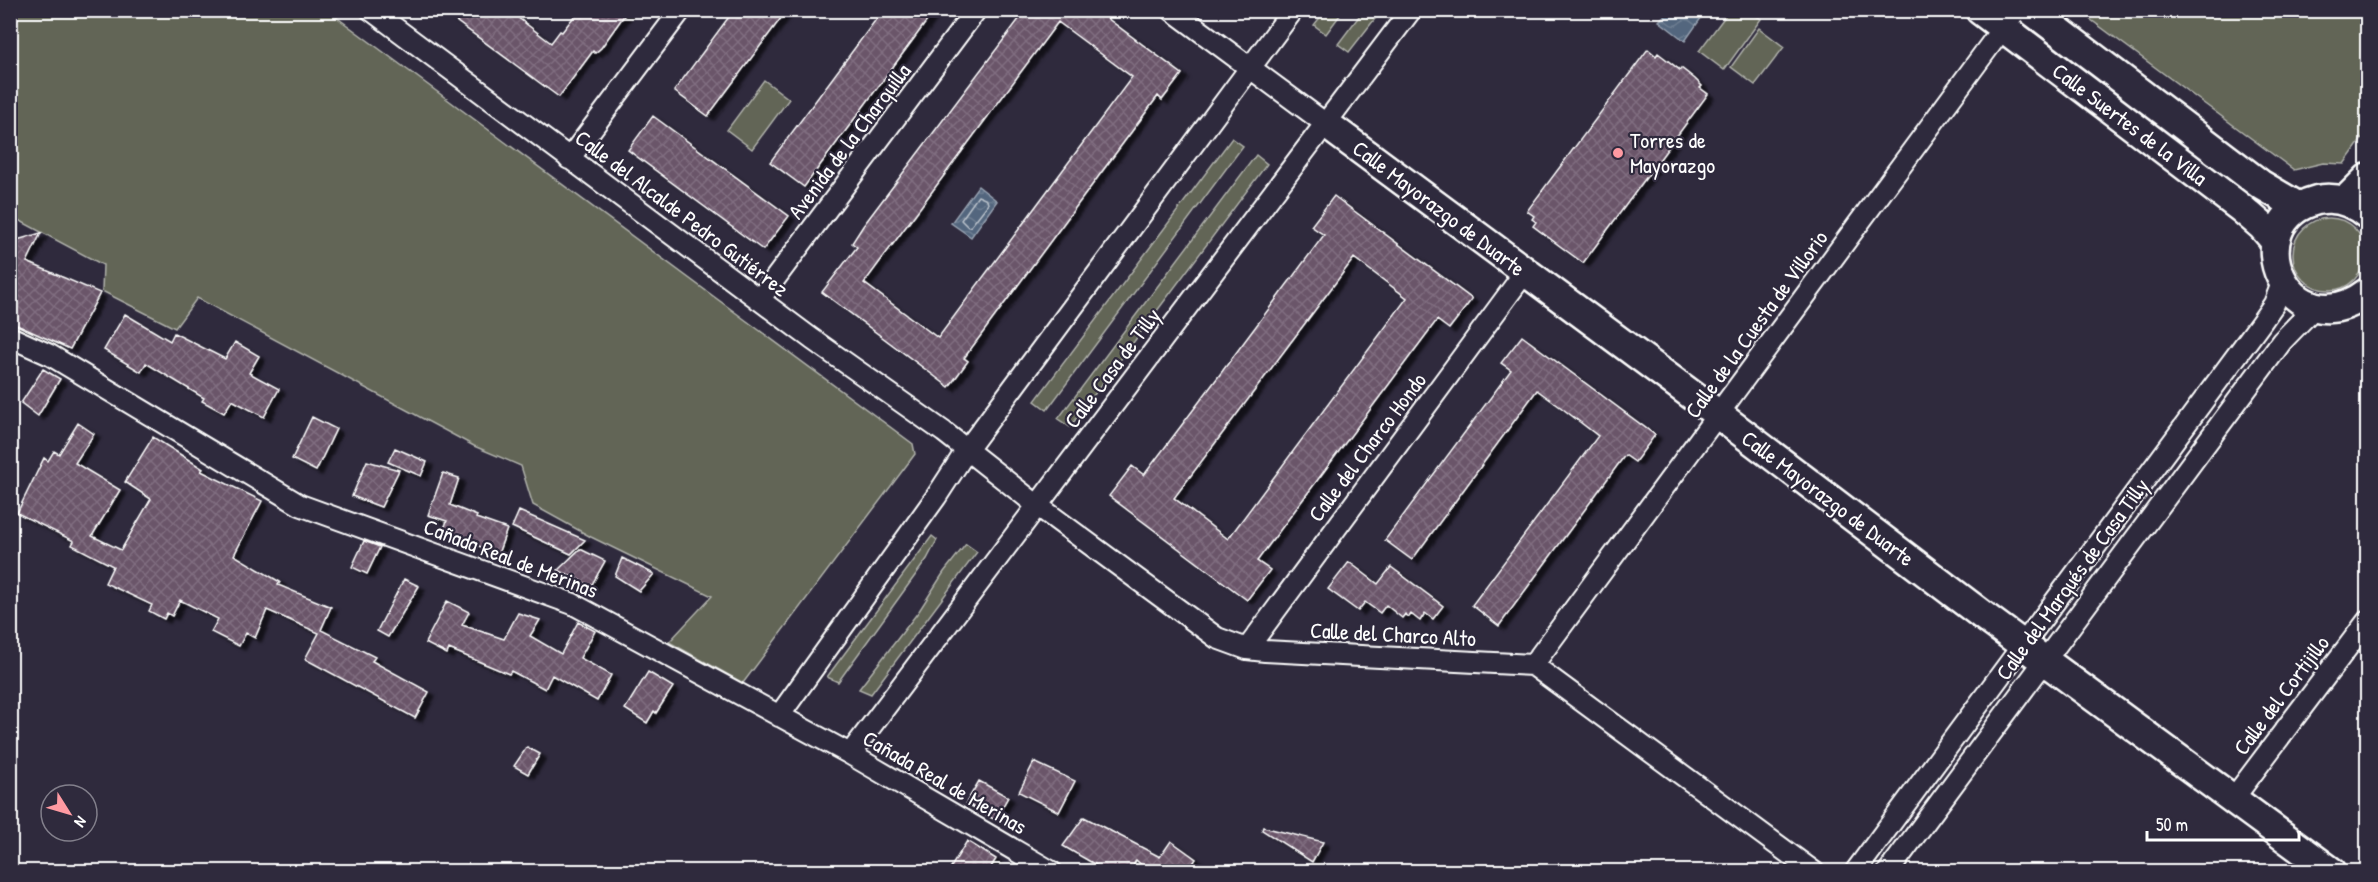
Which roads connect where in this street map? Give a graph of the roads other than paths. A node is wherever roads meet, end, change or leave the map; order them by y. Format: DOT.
graph roads {
  1 [pos="681,10"];
  2 [pos="976,10"];
  3 [pos="1172,10"];
  4 [pos="1293,10"];
  5 [pos="1411,10"];
  6 [pos="1980,10"];
  7 [pos="2031,10"];
  8 [pos="375,12"];
  9 [pos="2010,19"];
  10 [pos="1250,67"];
  11 [pos="1326,124"];
  12 [pos="569,159"];
  13 [pos="2367,178"];
  14 [pos="2299,207"];
  15 [pos="2356,208"];
  16 [pos="2275,241"];
  17 [pos="1525,272"];
  18 [pos="2282,283"];
  19 [pos="759,300"];
  20 [pos="2363,300"];
  21 [pos="2315,307"];
  22 [pos="10,337"];
  23 [pos="1719,416"];
  24 [pos="966,452"];
  25 [pos="1038,506"];
  26 [pos="2367,620"];
  27 [pos="1247,650"];
  28 [pos="2034,651"];
  29 [pos="1533,665"];
  30 [pos="779,716"];
  31 [pos="850,754"];
  32 [pos="2233,799"];
  33 [pos="1052,872"];
  34 [pos="1814,872"];
  35 [pos="1854,872"];
  36 [pos="1888,872"];
  37 [pos="2332,872"];
  1 -- 12 [label="street"];
  2 -- 19 [label="street, Avenida de la Charquilla"];
  3 -- 10 [label="street"];
  4 -- 10 [label="street"];
  5 -- 11 [label="street, Calle Casa de Tilly"];
  6 -- 9 [label="street, Calle Suertes de la Villa"];
  7 -- 14 [label="street, Calle Suertes de la Villa"];
  8 -- 12 [label="street, Calle del Alcalde Pedro Gutiérrez"];
  9 -- 16 [label="street, Calle Suertes de la Villa"];
  9 -- 23 [label="street, Calle de la Cuesta de Villorio"];
  10 -- 11 [label="street"];
  10 -- 24 [label="street"];
  11 -- 17 [label="street, Calle Mayorazgo de Duarte"];
  11 -- 25 [label="street, Calle Casa de Tilly"];
  12 -- 19 [label="street, Calle del Alcalde Pedro Gutiérrez"];
  13 -- 15 [label="street"];
  14 -- 15 [label="street"];
  14 -- 16 [label="street"];
  16 -- 18 [label="street"];
  17 -- 23 [label="street, Calle Mayorazgo de Duarte"];
  17 -- 27 [label="street, Calle del Charco Hondo"];
  18 -- 21 [label="street"];
  18 -- 28 [label="street, Calle del Marqués de Casa Tilly"];
  19 -- 24 [label="street, Calle del Alcalde Pedro Gutiérrez"];
  20 -- 21 [label="street"];
  21 -- 28 [label="street, Calle del Marqués de Casa Tilly"];
  22 -- 30 [label="street, Cañada Real de Merinas"];
  23 -- 28 [label="street, Calle Mayorazgo de Duarte"];
  23 -- 29 [label="street, Calle de la Cuesta de Villorio"];
  24 -- 25 [label="street, Calle del Charco Alto"];
  24 -- 30 [label="street"];
  25 -- 27 [label="street, Calle del Charco Alto"];
  25 -- 31 [label="street, Calle Casa de Tilly"];
  26 -- 32 [label="street, Calle del Cortijillo"];
  27 -- 29 [label="street, Calle del Charco Alto"];
  28 -- 32 [label="street, Calle Mayorazgo de Duarte"];
  28 -- 35 [label="street, Calle del Marqués de Casa Tilly"];
  28 -- 36 [label="street, Calle del Marqués de Casa Tilly"];
  29 -- 34 [label="street"];
  30 -- 31 [label="street, Cañada Real de Merinas"];
  31 -- 33 [label="street, Cañada Real de Merinas"];
  32 -- 37 [label="street, Calle Mayorazgo de Duarte"];
}
